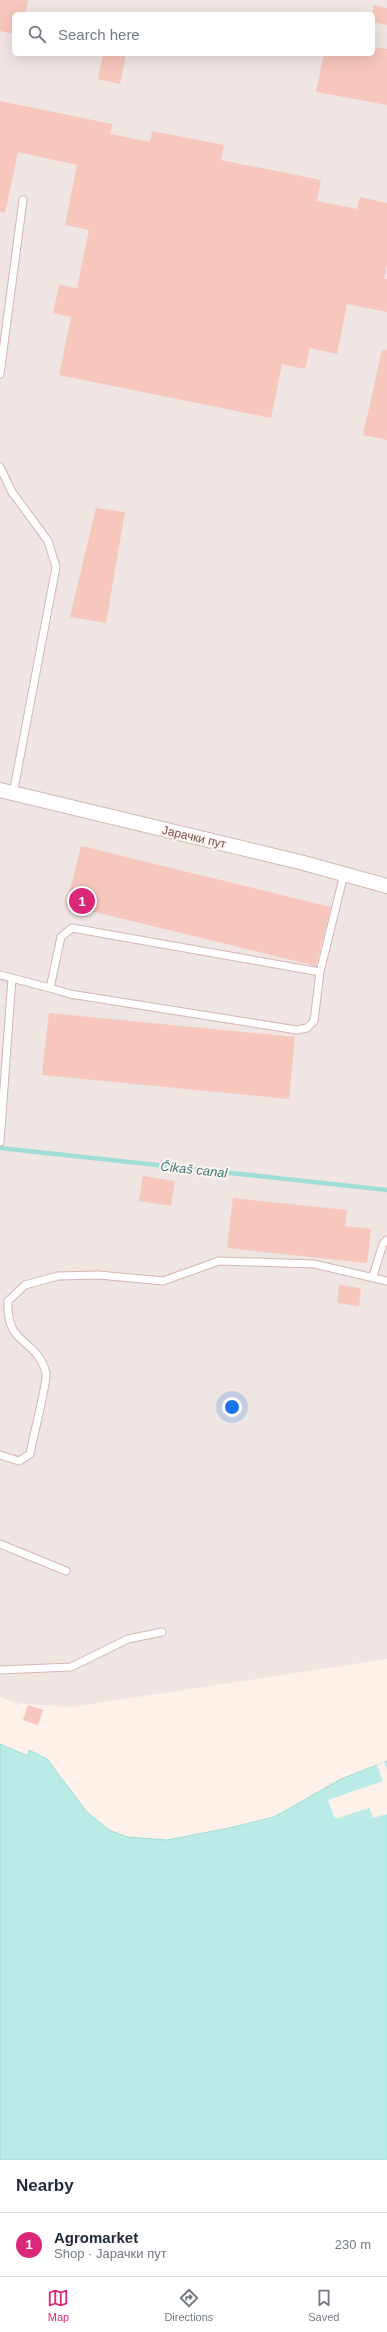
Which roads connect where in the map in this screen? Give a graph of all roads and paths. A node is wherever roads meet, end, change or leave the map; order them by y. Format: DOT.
graph roads {
  1 [pos="23,200"];
  2 [pos="0,374"];
  3 [pos="0,467"];
  4 [pos="7,792"];
  5 [pos="344,874"];
  6 [pos="387,886"];
  7 [pos="320,972"];
  8 [pos="0,975"];
  9 [pos="12,978"];
  10 [pos="50,988"];
  11 [pos="0,1142"];
  12 [pos="387,1240"];
  13 [pos="372,1276"];
  14 [pos="387,1281"];
  15 [pos="0,1455"];
  16 [pos="0,1544"];
  17 [pos="66,1571"];
  18 [pos="162,1632"];
  19 [pos="0,1670"];
  1 -- 2 [label="lane"];
  3 -- 4 [label="lane"];
  4 -- 5 [label="street, Јарачки пут"];
  5 -- 6 [label="street, Јарачки пут"];
  5 -- 7 [label="lane"];
  7 -- 10 [label="lane"];
  7 -- 10 [label="lane"];
  8 -- 9 [label="lane"];
  9 -- 10 [label="lane"];
  9 -- 11 [label="lane"];
  12 -- 13 [label="lane"];
  13 -- 14 [label="lane"];
  13 -- 15 [label="lane"];
  16 -- 17 [label="lane"];
  18 -- 19 [label="lane"];
}
